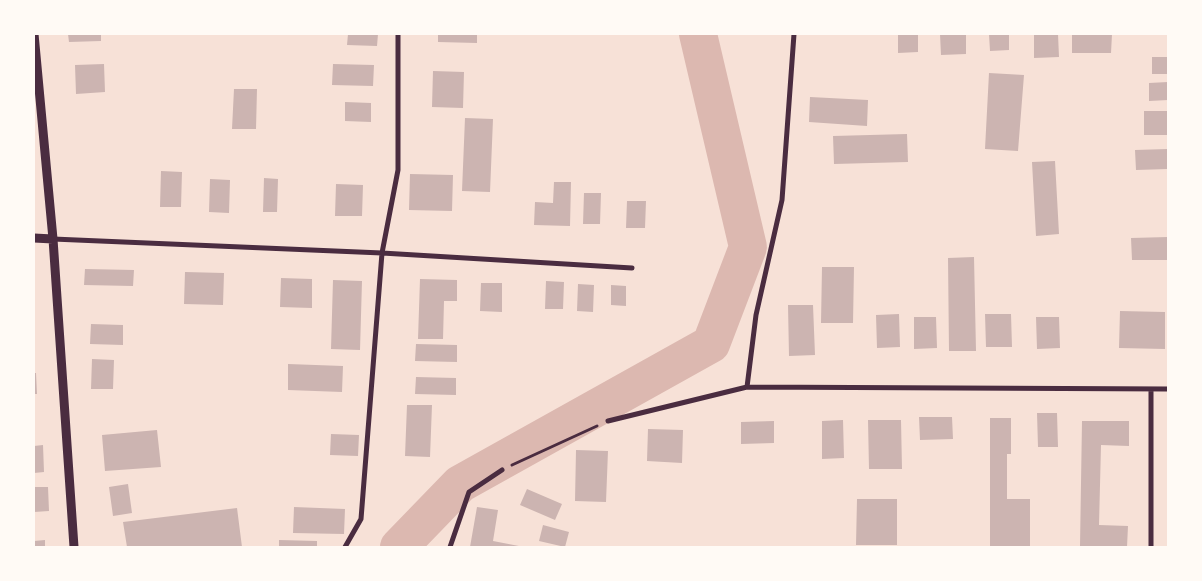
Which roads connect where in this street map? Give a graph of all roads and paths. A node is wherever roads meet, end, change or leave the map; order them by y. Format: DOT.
graph roads {
  1 [pos="34,34"];
  2 [pos="398,34"];
  3 [pos="794,34"];
  4 [pos="34,238"];
  5 [pos="53,239"];
  6 [pos="382,253"];
  7 [pos="632,268"];
  8 [pos="747,387"];
  9 [pos="1168,389"];
  10 [pos="1151,390"];
  11 [pos="608,421"];
  12 [pos="502,470"];
  13 [pos="74,547"];
  14 [pos="345,547"];
  15 [pos="450,547"];
  16 [pos="1151,547"];
  1 -- 5 [label="street"];
  2 -- 6 [label="street"];
  3 -- 8 [label="street"];
  4 -- 5 [label="street"];
  5 -- 6 [label="street"];
  5 -- 13 [label="street"];
  6 -- 7 [label="street"];
  6 -- 14 [label="street"];
  8 -- 10 [label="street"];
  8 -- 11 [label="street"];
  9 -- 10 [label="street"];
  10 -- 16 [label="street"];
  11 -- 12 [label="path"];
  12 -- 15 [label="street"];
}
